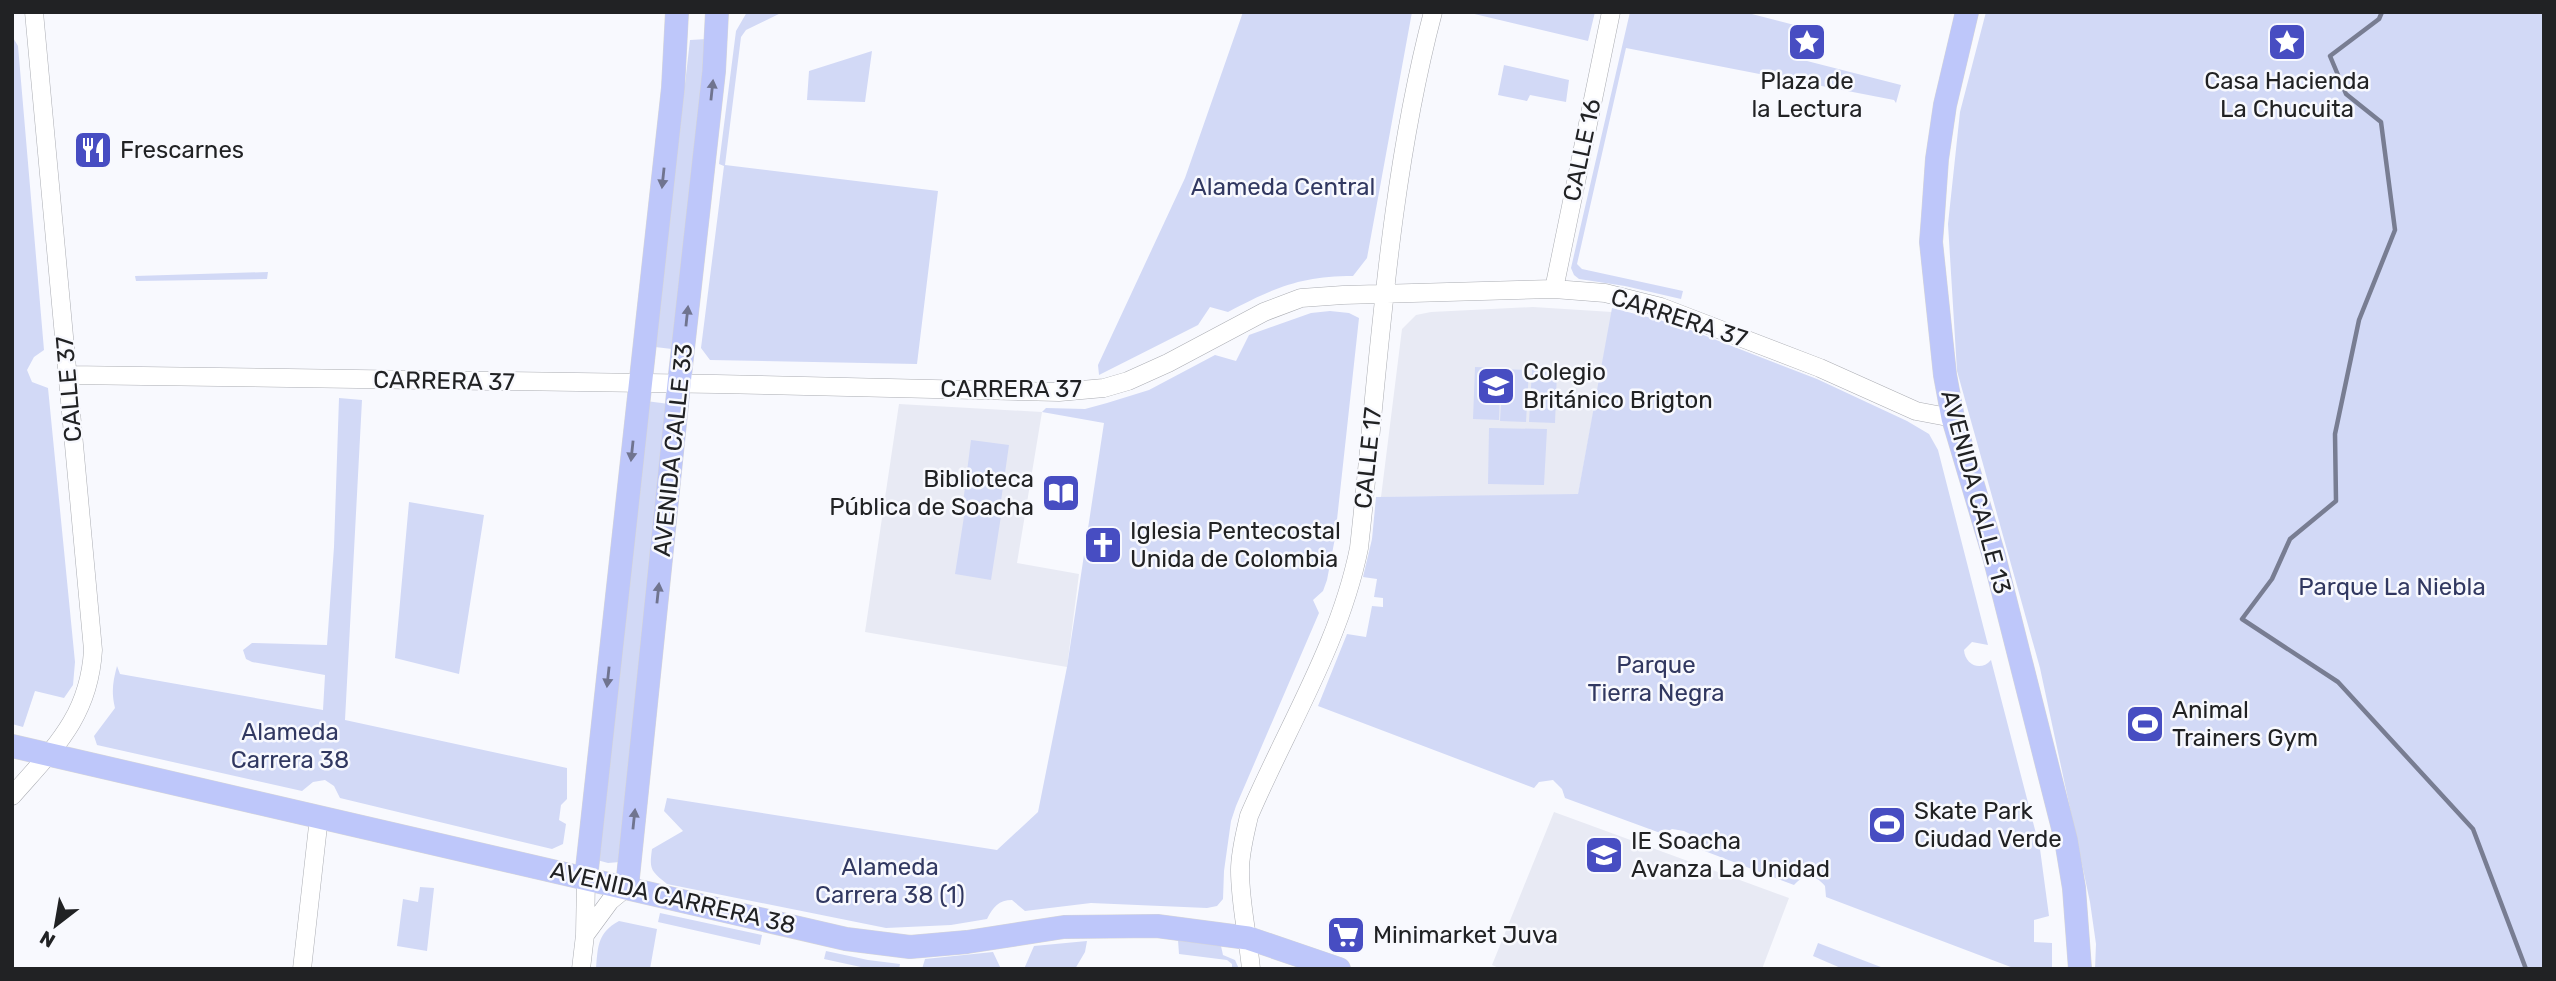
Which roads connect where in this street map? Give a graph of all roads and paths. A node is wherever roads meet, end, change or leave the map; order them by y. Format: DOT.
graph roads {
  1 [pos="34,12"];
  2 [pos="677,12"];
  3 [pos="717,12"];
  4 [pos="1433,12"];
  5 [pos="1611,12"];
  6 [pos="1967,12"];
  7 [pos="1553,289"];
  8 [pos="1384,295"];
  9 [pos="68,375"];
  10 [pos="640,383"];
  11 [pos="679,384"];
  12 [pos="1953,418"];
  13 [pos="12,746"];
  14 [pos="49,754"];
  15 [pos="12,796"];
  16 [pos="319,817"];
  17 [pos="586,878"];
  18 [pos="627,887"];
  19 [pos="585,935"];
  20 [pos="1248,938"];
  21 [pos="302,969"];
  22 [pos="581,969"];
  23 [pos="1251,969"];
  24 [pos="1339,969"];
  25 [pos="2080,969"];
  1 -- 9 [label="street, CALLE 37"];
  2 -- 10 [label="main road, AVENIDA CALLE 33, one-way"];
  11 -- 3 [label="main road, AVENIDA CALLE 33, one-way"];
  4 -- 8 [label="street, CALLE 17"];
  5 -- 7 [label="street, CALLE 16"];
  6 -- 12 [label="main road, AVENIDA CALLE 13"];
  7 -- 8 [label="street, CARRERA 37"];
  7 -- 12 [label="street, CARRERA 37"];
  8 -- 11 [label="street, CARRERA 37"];
  8 -- 20 [label="street, CALLE 17"];
  9 -- 10 [label="street, CARRERA 37"];
  9 -- 14 [label="street, CALLE 37"];
  10 -- 11 [label="street, CARRERA 37"];
  10 -- 17 [label="main road, AVENIDA CALLE 33, one-way"];
  18 -- 11 [label="main road, AVENIDA CALLE 33, one-way"];
  12 -- 25 [label="main road, AVENIDA CALLE 13"];
  13 -- 14 [label="main road, AVENIDA CARRERA 38"];
  14 -- 15 [label="street, CALLE 37"];
  14 -- 16 [label="main road, AVENIDA CARRERA 38"];
  16 -- 17 [label="main road, AVENIDA CARRERA 38"];
  16 -- 21 [label="street"];
  17 -- 18 [label="main road, AVENIDA CARRERA 38"];
  17 -- 19 [label="street"];
  18 -- 19 [label="street"];
  18 -- 20 [label="main road, AVENIDA CARRERA 38"];
  19 -- 22 [label="street"];
  20 -- 23 [label="street, CALLE 17"];
  20 -- 24 [label="main road, AVENIDA CARRERA 38"];
}
